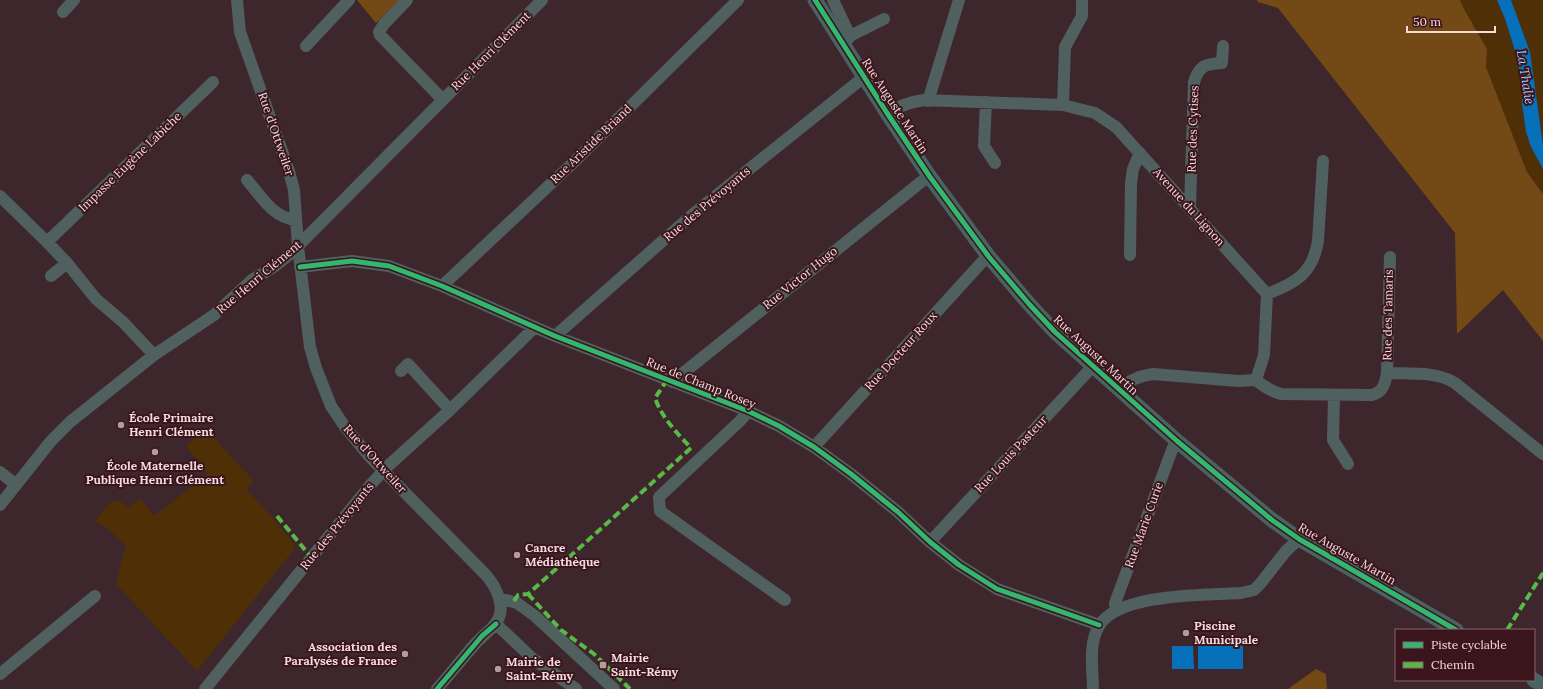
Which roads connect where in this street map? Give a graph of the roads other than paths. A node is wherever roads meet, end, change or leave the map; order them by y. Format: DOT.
graph roads {
  1 [pos="74,0"];
  2 [pos="237,0"];
  3 [pos="349,0"];
  4 [pos="407,0"];
  5 [pos="542,0"];
  6 [pos="738,0"];
  7 [pos="815,0"];
  8 [pos="833,0"];
  9 [pos="960,0"];
  10 [pos="1082,0"];
  11 [pos="62,12"];
  12 [pos="884,19"];
  13 [pos="847,41"];
  14 [pos="306,46"];
  15 [pos="1222,46"];
  16 [pos="864,77"];
  17 [pos="213,82"];
  18 [pos="443,100"];
  19 [pos="928,101"];
  20 [pos="986,102"];
  21 [pos="1064,105"];
  22 [pos="887,113"];
  23 [pos="1140,153"];
  24 [pos="1323,160"];
  25 [pos="995,163"];
  26 [pos="930,177"];
  27 [pos="246,180"];
  28 [pos="0,196"];
  29 [pos="1190,207"];
  30 [pos="296,220"];
  31 [pos="47,242"];
  32 [pos="298,246"];
  33 [pos="1130,255"];
  34 [pos="989,257"];
  35 [pos="1390,257"];
  36 [pos="67,263"];
  37 [pos="300,266"];
  38 [pos="51,276"];
  39 [pos="442,286"];
  40 [pos="1267,294"];
  41 [pos="535,327"];
  42 [pos="555,336"];
  43 [pos="154,355"];
  44 [pos="1092,366"];
  45 [pos="401,371"];
  46 [pos="1387,373"];
  47 [pos="1256,380"];
  48 [pos="672,382"];
  49 [pos="1119,390"];
  50 [pos="1334,396"];
  51 [pos="450,410"];
  52 [pos="748,412"];
  53 [pos="1177,442"];
  54 [pos="814,447"];
  55 [pos="1543,454"];
  56 [pos="1348,464"];
  57 [pos="0,472"];
  58 [pos="384,472"];
  59 [pos="16,485"];
  60 [pos="0,505"];
  61 [pos="1299,539"];
  62 [pos="930,542"];
  63 [pos="497,593"];
  64 [pos="95,596"];
  65 [pos="785,600"];
  66 [pos="1116,611"];
  67 [pos="496,624"];
  68 [pos="1099,625"];
  69 [pos="1454,629"];
  70 [pos="0,674"];
  71 [pos="205,689"];
  72 [pos="437,689"];
  73 [pos="576,689"];
  74 [pos="614,689"];
  75 [pos="1093,689"];
  1 -- 11 [label="street"];
  2 -- 30 [label="street, Rue d'Ottweiler"];
  3 -- 14 [label="street"];
  4 -- 18 [label="street"];
  5 -- 18 [label="street, Rue Henri Clément"];
  6 -- 39 [label="street, Rue Aristide Briand"];
  7 -- 13 [label="main road, Rue Auguste Martin"];
  8 -- 13 [label="street"];
  9 -- 19 [label="street"];
  10 -- 21 [label="street"];
  12 -- 13 [label="street"];
  13 -- 16 [label="main road, Rue Auguste Martin"];
  15 -- 29 [label="street, Rue des Cytises"];
  16 -- 22 [label="main road, Rue Auguste Martin"];
  16 -- 42 [label="street, Rue des Prévoyants"];
  17 -- 31 [label="street, Impasse Eugène Labiche"];
  18 -- 32 [label="street, Rue Henri Clément"];
  19 -- 20 [label="street, Avenue du Lignon"];
  19 -- 22 [label="street, Avenue du Lignon"];
  20 -- 21 [label="street, Avenue du Lignon"];
  20 -- 25 [label="street"];
  21 -- 23 [label="street, Avenue du Lignon"];
  22 -- 26 [label="main road, Rue Auguste Martin"];
  23 -- 29 [label="street, Avenue du Lignon"];
  23 -- 33 [label="street"];
  24 -- 40 [label="street"];
  26 -- 34 [label="main road, Rue Auguste Martin"];
  26 -- 48 [label="street, Rue Victor Hugo"];
  27 -- 30 [label="street"];
  28 -- 31 [label="street"];
  29 -- 40 [label="street, Avenue du Lignon"];
  30 -- 32 [label="street, Rue d'Ottweiler"];
  31 -- 36 [label="street"];
  32 -- 37 [label="street, Rue d'Ottweiler"];
  32 -- 43 [label="street, Rue Henri Clément"];
  34 -- 44 [label="main road, Rue Auguste Martin"];
  34 -- 54 [label="street, Rue Docteur Roux"];
  35 -- 46 [label="street, Rue des Tamaris"];
  36 -- 38 [label="street"];
  36 -- 43 [label="street"];
  37 -- 39 [label="street, Rue de Champ Rosey"];
  37 -- 58 [label="street, Rue d'Ottweiler"];
  39 -- 41 [label="street, Rue de Champ Rosey"];
  40 -- 47 [label="street"];
  41 -- 42 [label="street, Rue de Champ Rosey"];
  41 -- 51 [label="street, Rue des Prévoyants"];
  42 -- 48 [label="street, Rue de Champ Rosey"];
  43 -- 59 [label="street, Rue Henri Clément"];
  44 -- 49 [label="main road, Rue Auguste Martin"];
  44 -- 62 [label="street, Rue Louis Pasteur"];
  45 -- 51 [label="street"];
  46 -- 50 [label="street"];
  46 -- 55 [label="street"];
  47 -- 49 [label="street"];
  47 -- 50 [label="street"];
  48 -- 52 [label="street, Rue de Champ Rosey"];
  49 -- 53 [label="main road, Rue Auguste Martin"];
  50 -- 56 [label="street"];
  51 -- 58 [label="street, Rue des Prévoyants"];
  52 -- 54 [label="street, Rue de Champ Rosey"];
  52 -- 65 [label="street"];
  53 -- 61 [label="main road, Rue Auguste Martin"];
  53 -- 66 [label="street, Rue Marie Curie"];
  54 -- 62 [label="street, Rue de Champ Rosey"];
  57 -- 59 [label="street"];
  58 -- 63 [label="street, Rue d'Ottweiler"];
  58 -- 71 [label="street, Rue des Prévoyants"];
  59 -- 60 [label="street, Rue Henri Clément"];
  61 -- 66 [label="street"];
  61 -- 69 [label="main road, Rue Auguste Martin"];
  62 -- 68 [label="street, Rue de Champ Rosey"];
  63 -- 67 [label="street"];
  63 -- 74 [label="street"];
  64 -- 70 [label="street"];
  66 -- 68 [label="street"];
  67 -- 72 [label="street"];
  67 -- 73 [label="street"];
  68 -- 75 [label="street"];
}
